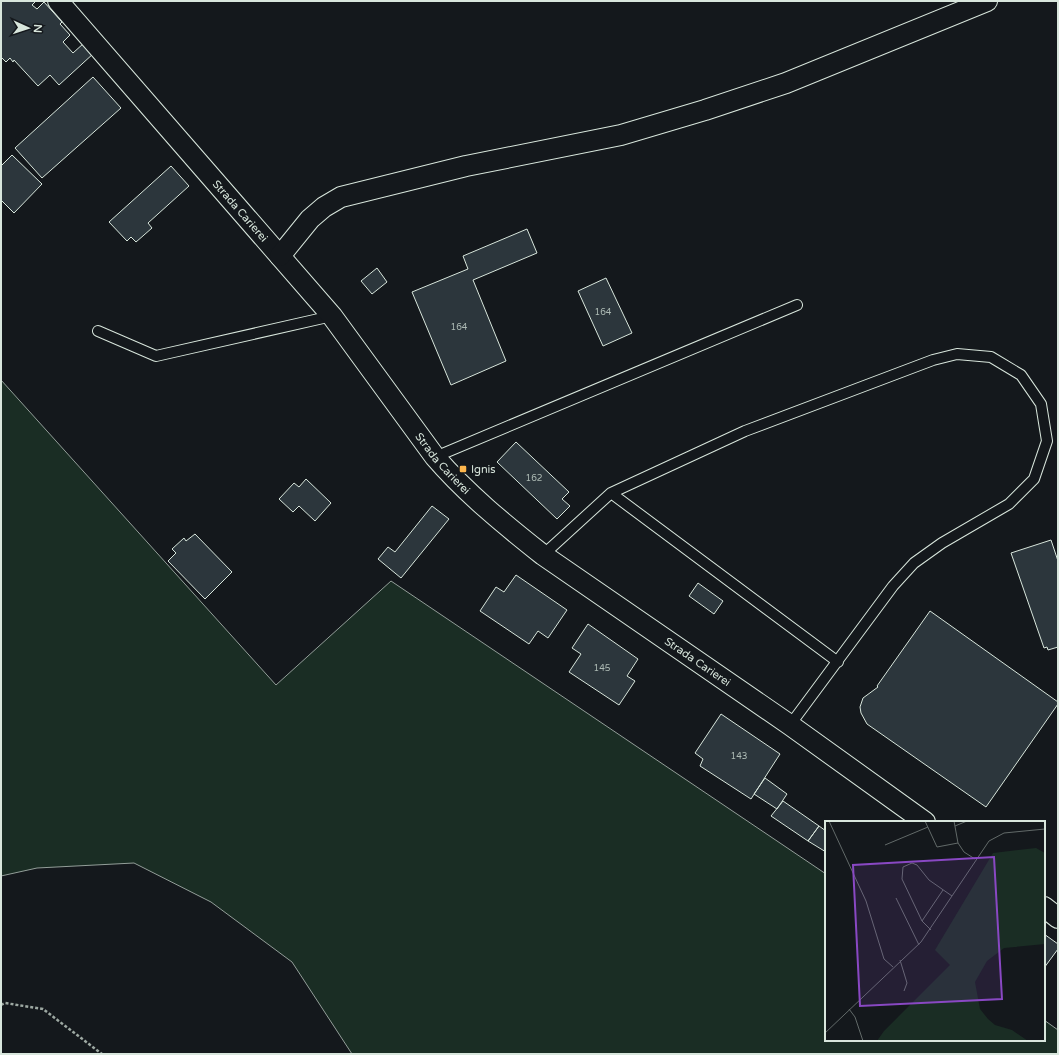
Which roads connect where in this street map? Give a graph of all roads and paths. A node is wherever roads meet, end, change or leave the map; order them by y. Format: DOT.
graph roads {
  1 [pos="58,1"];
  2 [pos="987,1"];
  3 [pos="280,256"];
  4 [pos="797,305"];
  5 [pos="332,316"];
  6 [pos="98,330"];
  7 [pos="436,457"];
  8 [pos="611,493"];
  9 [pos="543,555"];
  10 [pos="838,662"];
  11 [pos="790,725"];
  12 [pos="924,821"];
  13 [pos="1,1005"];
  14 [pos="102,1054"];
  1 -- 3 [label="street, Strada Carierei"];
  2 -- 3 [label="street"];
  3 -- 5 [label="street, Strada Carierei"];
  4 -- 7 [label="lane"];
  5 -- 6 [label="lane"];
  5 -- 7 [label="street, Strada Carierei"];
  7 -- 9 [label="street, Strada Carierei"];
  8 -- 9 [label="lane"];
  8 -- 10 [label="lane"];
  8 -- 10 [label="lane"];
  9 -- 11 [label="street, Strada Carierei"];
  10 -- 11 [label="lane"];
  11 -- 12 [label="street, Strada Carierei"];
  13 -- 14 [label="path"];
}
